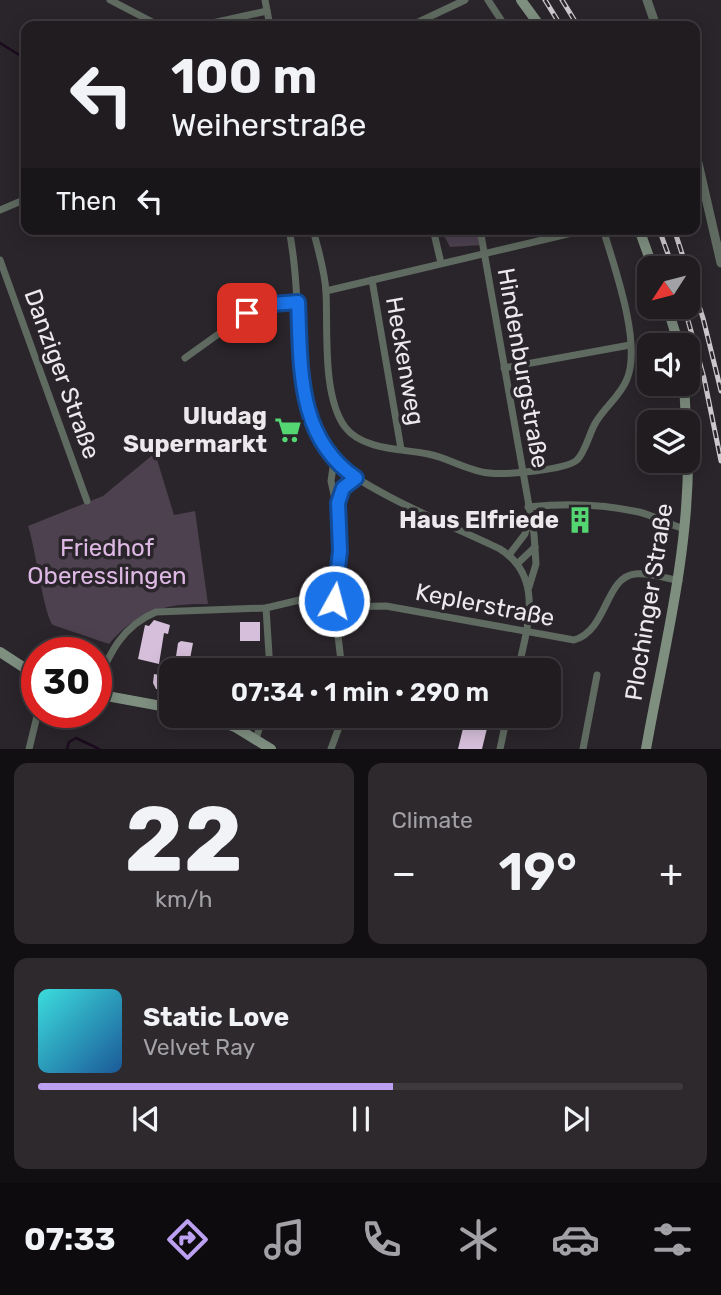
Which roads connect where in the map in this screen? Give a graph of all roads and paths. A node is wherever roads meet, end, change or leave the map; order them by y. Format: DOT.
graph roads {
  1 [pos="110,0"];
  2 [pos="465,0"];
  3 [pos="488,0"];
  4 [pos="521,0"];
  5 [pos="647,0"];
  6 [pos="268,3"];
  7 [pos="150,21"];
  8 [pos="214,21"];
  9 [pos="270,21"];
  10 [pos="421,21"];
  11 [pos="502,21"];
  12 [pos="536,21"];
  13 [pos="654,21"];
  14 [pos="700,172"];
  15 [pos="21,201"];
  16 [pos="0,210"];
  17 [pos="290,235"];
  18 [pos="314,235"];
  19 [pos="434,235"];
  20 [pos="481,235"];
  21 [pos="566,235"];
  22 [pos="605,235"];
  23 [pos="641,235"];
  24 [pos="484,256"];
  25 [pos="649,256"];
  26 [pos="0,260"];
  27 [pos="441,263"];
  28 [pos="721,263"];
  29 [pos="372,280"];
  30 [pos="326,291"];
  31 [pos="298,302"];
  32 [pos="630,345"];
  33 [pos="185,358"];
  34 [pos="504,368"];
  35 [pos="401,449"];
  36 [pos="334,461"];
  37 [pos="523,472"];
  38 [pos="687,473"];
  39 [pos="356,478"];
  40 [pos="87,501"];
  41 [pos="338,503"];
  42 [pos="529,511"];
  43 [pos="685,529"];
  44 [pos="535,547"];
  45 [pos="509,555"];
  46 [pos="517,564"];
  47 [pos="678,580"];
  48 [pos="528,588"];
  49 [pos="334,604"];
  50 [pos="266,608"];
  51 [pos="526,633"];
  52 [pos="112,651"];
  53 [pos="0,652"];
  54 [pos="269,658"];
  55 [pos="341,658"];
  56 [pos="520,658"];
  57 [pos="21,666"];
  58 [pos="597,675"];
  59 [pos="112,697"];
  60 [pos="159,706"];
  61 [pos="34,728"];
  62 [pos="232,728"];
  63 [pos="259,728"];
  64 [pos="339,728"];
  65 [pos="504,728"];
  66 [pos="256,739"];
  67 [pos="29,749"];
  68 [pos="271,749"];
  69 [pos="331,749"];
  70 [pos="500,749"];
  71 [pos="583,749"];
  72 [pos="646,749"];
  1 -- 7 [label="street"];
  2 -- 10 [label="street"];
  3 -- 11 [label="street"];
  4 -- 12 [label="main road"];
  5 -- 13 [label="street"];
  6 -- 8 [label="street"];
  6 -- 9 [label="street"];
  14 -- 28 [label="street"];
  15 -- 16 [label="street"];
  17 -- 31 [label="street"];
  18 -- 30 [label="street"];
  19 -- 27 [label="street"];
  20 -- 24 [label="street, Hindenburgstraße"];
  21 -- 24 [label="street"];
  22 -- 32 [label="street"];
  23 -- 25 [label="main road"];
  24 -- 27 [label="street"];
  24 -- 34 [label="street, Hindenburgstraße"];
  26 -- 40 [label="street, Danziger Straße"];
  27 -- 29 [label="street"];
  29 -- 30 [label="street"];
  29 -- 35 [label="street, Heckenweg"];
  30 -- 35 [label="street"];
  31 -- 33 [label="street"];
  31 -- 36 [label="street"];
  32 -- 34 [label="street"];
  32 -- 37 [label="street"];
  34 -- 37 [label="street, Hindenburgstraße"];
  35 -- 37 [label="street"];
  36 -- 39 [label="street"];
  36 -- 41 [label="street"];
  37 -- 42 [label="street, Hindenburgstraße"];
  38 -- 43 [label="main road, Plochinger Straße"];
  39 -- 41 [label="street"];
  39 -- 45 [label="street"];
  41 -- 49 [label="street"];
  42 -- 43 [label="street"];
  42 -- 44 [label="street, Hindenburgstraße"];
  42 -- 45 [label="street"];
  43 -- 47 [label="main road, Plochinger Straße"];
  44 -- 46 [label="street"];
  44 -- 48 [label="street, Hindenburgstraße"];
  45 -- 46 [label="street, Hindenburgstraße"];
  46 -- 48 [label="street, Hindenburgstraße"];
  47 -- 51 [label="street, Keplerstraße"];
  47 -- 72 [label="main road, Plochinger Straße"];
  48 -- 51 [label="street, Hindenburgstraße"];
  49 -- 50 [label="street, Keplerstraße"];
  49 -- 51 [label="street, Keplerstraße"];
  49 -- 55 [label="street"];
  50 -- 52 [label="street, Keplerstraße"];
  50 -- 54 [label="street"];
  51 -- 56 [label="street, Hindenburgstraße"];
  53 -- 57 [label="main road"];
  58 -- 71 [label="street"];
  59 -- 60 [label="main road"];
  61 -- 67 [label="street"];
  62 -- 66 [label="main road"];
  63 -- 66 [label="street"];
  64 -- 69 [label="street"];
  65 -- 70 [label="street"];
  66 -- 68 [label="main road"];
}
